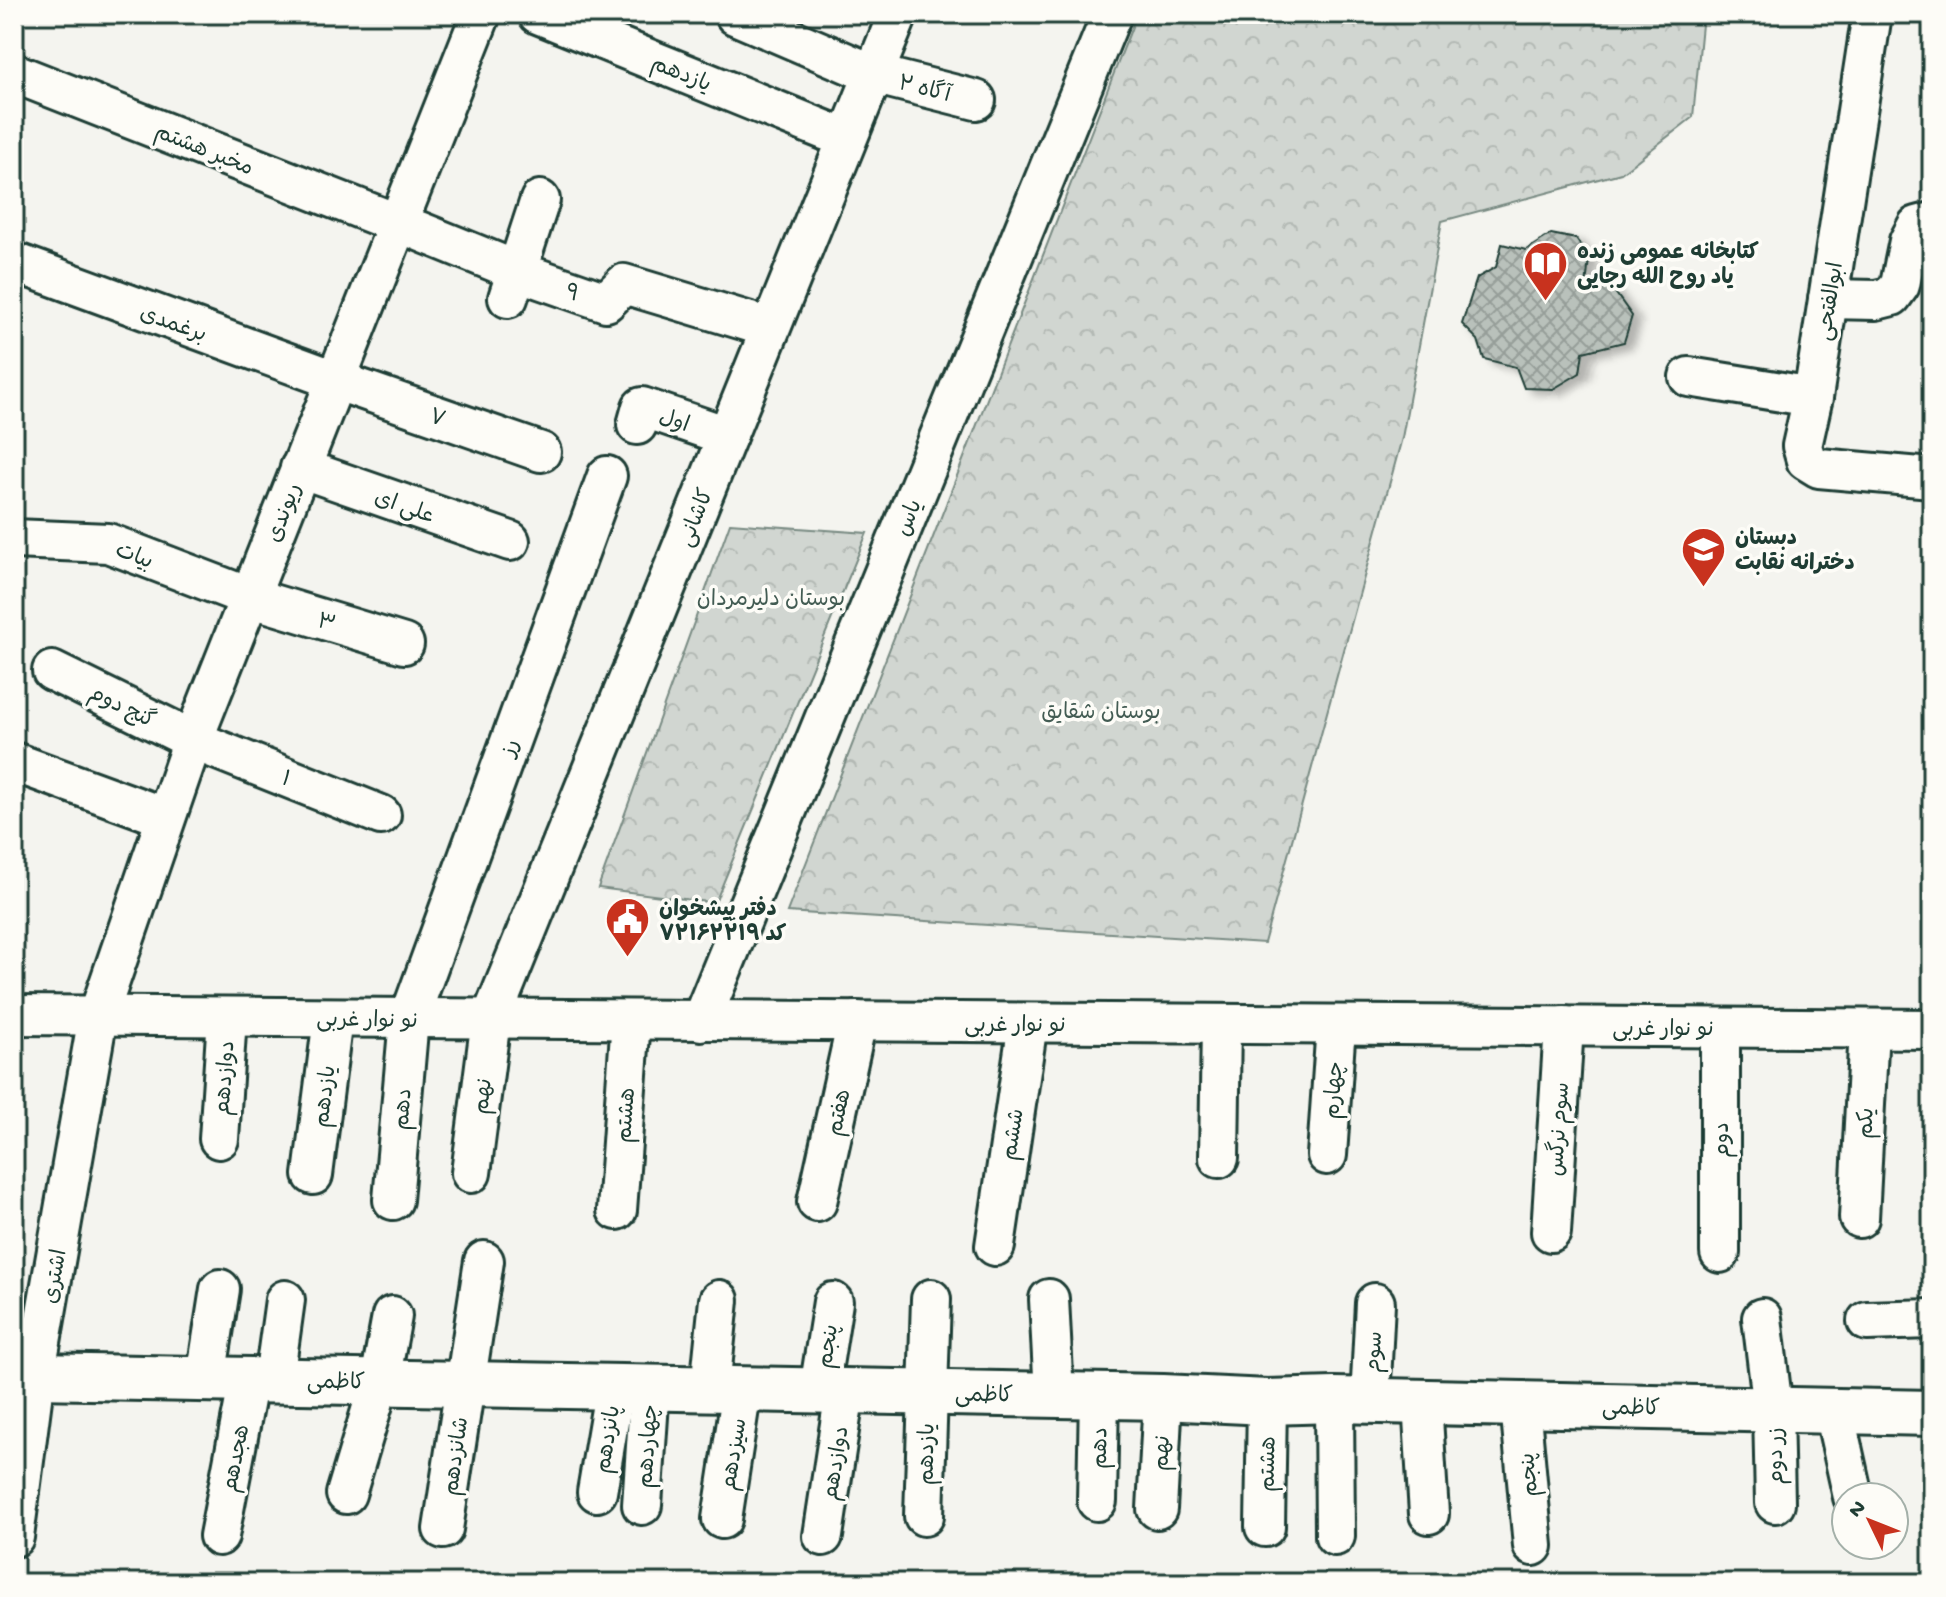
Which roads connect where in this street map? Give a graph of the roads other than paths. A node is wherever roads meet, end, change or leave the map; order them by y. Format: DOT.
graph roads {
  1 [pos="538,14"];
  2 [pos="898,14"];
  3 [pos="1112,14"];
  4 [pos="1872,14"];
  5 [pos="476,15"];
  6 [pos="735,15"];
  7 [pos="14,73"];
  8 [pos="873,74"];
  9 [pos="976,100"];
  10 [pos="827,131"];
  11 [pos="540,200"];
  12 [pos="1932,222"];
  13 [pos="408,227"];
  14 [pos="14,262"];
  15 [pos="513,284"];
  16 [pos="1828,299"];
  17 [pos="770,328"];
  18 [pos="1689,377"];
  19 [pos="335,380"];
  20 [pos="1813,397"];
  21 [pos="637,425"];
  22 [pos="727,436"];
  23 [pos="541,452"];
  24 [pos="300,468"];
  25 [pos="607,476"];
  26 [pos="1932,478"];
  27 [pos="14,539"];
  28 [pos="510,541"];
  29 [pos="249,597"];
  30 [pos="404,644"];
  31 [pos="52,671"];
  32 [pos="193,740"];
  33 [pos="14,762"];
  34 [pos="381,815"];
  35 [pos="164,817"];
  36 [pos="14,1015"];
  37 [pos="98,1016"];
  38 [pos="227,1017"];
  39 [pos="333,1018"];
  40 [pos="409,1019"];
  41 [pos="491,1019"];
  42 [pos="631,1020"];
  43 [pos="701,1021"];
  44 [pos="857,1021"];
  45 [pos="1028,1023"];
  46 [pos="1221,1024"];
  47 [pos="1336,1025"];
  48 [pos="1564,1026"];
  49 [pos="1720,1028"];
  50 [pos="1869,1029"];
  51 [pos="1932,1029"];
  52 [pos="219,1139"];
  53 [pos="1327,1155"];
  54 [pos="1219,1158"];
  55 [pos="471,1173"];
  56 [pos="313,1175"];
  57 [pos="393,1200"];
  58 [pos="817,1202"];
  59 [pos="617,1210"];
  60 [pos="1859,1218"];
  61 [pos="1551,1232"];
  62 [pos="995,1246"];
  63 [pos="1720,1253"];
  64 [pos="484,1261"];
  65 [pos="220,1289"];
  66 [pos="931,1299"];
  67 [pos="1049,1299"];
  68 [pos="285,1300"];
  69 [pos="719,1300"];
  70 [pos="833,1302"];
  71 [pos="1375,1303"];
  72 [pos="392,1316"];
  73 [pos="1762,1318"];
  74 [pos="1932,1319"];
  75 [pos="1867,1321"];
  76 [pos="35,1376"];
  77 [pos="206,1378"];
  78 [pos="261,1379"];
  79 [pos="380,1381"];
  80 [pos="464,1383"];
  81 [pos="632,1386"];
  82 [pos="726,1388"];
  83 [pos="832,1390"];
  84 [pos="926,1392"];
  85 [pos="1054,1395"];
  86 [pos="1099,1396"];
  87 [pos="1163,1397"];
  88 [pos="1352,1401"];
  89 [pos="1267,1402"];
  90 [pos="1422,1402"];
  91 [pos="1520,1404"];
  92 [pos="1773,1409"];
  93 [pos="1834,1411"];
  94 [pos="1932,1413"];
  95 [pos="1849,1481"];
  96 [pos="597,1492"];
  97 [pos="346,1494"];
  98 [pos="1097,1501"];
  99 [pos="1775,1503"];
  100 [pos="642,1505"];
  101 [pos="1157,1509"];
  102 [pos="1429,1514"];
  103 [pos="924,1516"];
  104 [pos="722,1519"];
  105 [pos="1265,1527"];
  106 [pos="443,1529"];
  107 [pos="219,1536"];
  108 [pos="823,1536"];
  109 [pos="1335,1536"];
  110 [pos="14,1537"];
  111 [pos="1533,1546"];
  1 -- 10 [label="street, یازدهم"];
  2 -- 8 [label="street, کاشانی"];
  3 -- 43 [label="street, یاس"];
  4 -- 16 [label="street, ابوالفتحی"];
  5 -- 13 [label="street, ریوندی"];
  6 -- 8 [label="street, آگاه ۲"];
  7 -- 13 [label="street, مخبر هشتم"];
  8 -- 9 [label="street, آگاه ۲"];
  8 -- 17 [label="street, کاشانی"];
  11 -- 15 [label="street"];
  12 -- 16 [label="street"];
  13 -- 15 [label="street, ۹"];
  13 -- 19 [label="street, ریوندی"];
  14 -- 19 [label="street, برغمدی"];
  15 -- 17 [label="street, ۹"];
  16 -- 20 [label="street, ابوالفتحی"];
  17 -- 22 [label="street, کاشانی"];
  18 -- 20 [label="street"];
  19 -- 23 [label="street, ۷"];
  19 -- 24 [label="street, ریوندی"];
  20 -- 26 [label="street, ابوالفتحی"];
  21 -- 22 [label="street, اول"];
  22 -- 41 [label="street, کاشانی"];
  24 -- 28 [label="street, علی ای"];
  24 -- 29 [label="street, ریوندی"];
  25 -- 40 [label="street, رز"];
  27 -- 29 [label="street, بیات"];
  29 -- 30 [label="street, ۳"];
  29 -- 32 [label="street, ریوندی"];
  31 -- 32 [label="street, گنج دوم"];
  32 -- 34 [label="street, ۱"];
  32 -- 35 [label="street, ریوندی"];
  33 -- 35 [label="street"];
  35 -- 37 [label="street, ریوندی"];
  36 -- 37 [label="street, نو نوار غربی"];
  37 -- 38 [label="street, نو نوار غربی"];
  37 -- 76 [label="street, اشتری"];
  38 -- 39 [label="street, نو نوار غربی"];
  38 -- 52 [label="street, دوازدهم"];
  39 -- 40 [label="street, نو نوار غربی"];
  39 -- 56 [label="street, یازدهم"];
  40 -- 41 [label="street, نو نوار غربی"];
  40 -- 57 [label="street, دهم"];
  41 -- 42 [label="street, نو نوار غربی"];
  41 -- 55 [label="street, نهم"];
  42 -- 43 [label="street, نو نوار غربی"];
  42 -- 59 [label="street, هشتم"];
  43 -- 44 [label="street, نو نوار غربی"];
  44 -- 45 [label="street, نو نوار غربی"];
  44 -- 58 [label="street, هفتم"];
  45 -- 46 [label="street, نو نوار غربی"];
  45 -- 62 [label="street, ششم"];
  46 -- 47 [label="street, نو نوار غربی"];
  46 -- 54 [label="street"];
  47 -- 48 [label="street, نو نوار غربی"];
  47 -- 53 [label="street, چهارم"];
  48 -- 49 [label="street, نو نوار غربی"];
  48 -- 61 [label="street, سوم نرگس"];
  49 -- 50 [label="street, نو نوار غربی"];
  49 -- 63 [label="street, دوم"];
  50 -- 51 [label="street, نو نوار غربی"];
  50 -- 60 [label="street, یکم"];
  64 -- 80 [label="street"];
  65 -- 77 [label="street"];
  66 -- 84 [label="street"];
  67 -- 85 [label="street"];
  68 -- 78 [label="street"];
  69 -- 82 [label="street"];
  70 -- 83 [label="street, پنجم"];
  71 -- 88 [label="street, سوم"];
  72 -- 79 [label="street"];
  73 -- 92 [label="street"];
  74 -- 75 [label="street"];
  76 -- 77 [label="street, کاظمی"];
  76 -- 110 [label="street, اشتری"];
  77 -- 78 [label="street, کاظمی"];
  78 -- 79 [label="street, کاظمی"];
  78 -- 107 [label="street, هجدهم"];
  79 -- 80 [label="street, کاظمی"];
  79 -- 97 [label="street"];
  80 -- 81 [label="street, کاظمی"];
  80 -- 106 [label="street, شانزدهم"];
  81 -- 82 [label="street, کاظمی"];
  81 -- 96 [label="street, پانزدهم"];
  81 -- 100 [label="street, چهاردهم"];
  82 -- 83 [label="street, کاظمی"];
  82 -- 104 [label="street, سیزدهم"];
  83 -- 84 [label="street, کاظمی"];
  83 -- 108 [label="street, دوازدهم"];
  84 -- 85 [label="street, کاظمی"];
  84 -- 103 [label="street, یازدهم"];
  85 -- 86 [label="street, کاظمی"];
  86 -- 87 [label="street, کاظمی"];
  86 -- 98 [label="street, دهم"];
  87 -- 89 [label="street, کاظمی"];
  87 -- 101 [label="street, نهم"];
  88 -- 89 [label="street, کاظمی"];
  88 -- 90 [label="street, کاظمی"];
  88 -- 109 [label="street"];
  89 -- 105 [label="street, هشتم"];
  90 -- 91 [label="street, کاظمی"];
  90 -- 102 [label="street"];
  91 -- 92 [label="street, کاظمی"];
  91 -- 111 [label="street, پنجم"];
  92 -- 93 [label="street, کاظمی"];
  92 -- 99 [label="street, زر دوم"];
  93 -- 94 [label="street, کاظمی"];
  93 -- 95 [label="street"];
}
